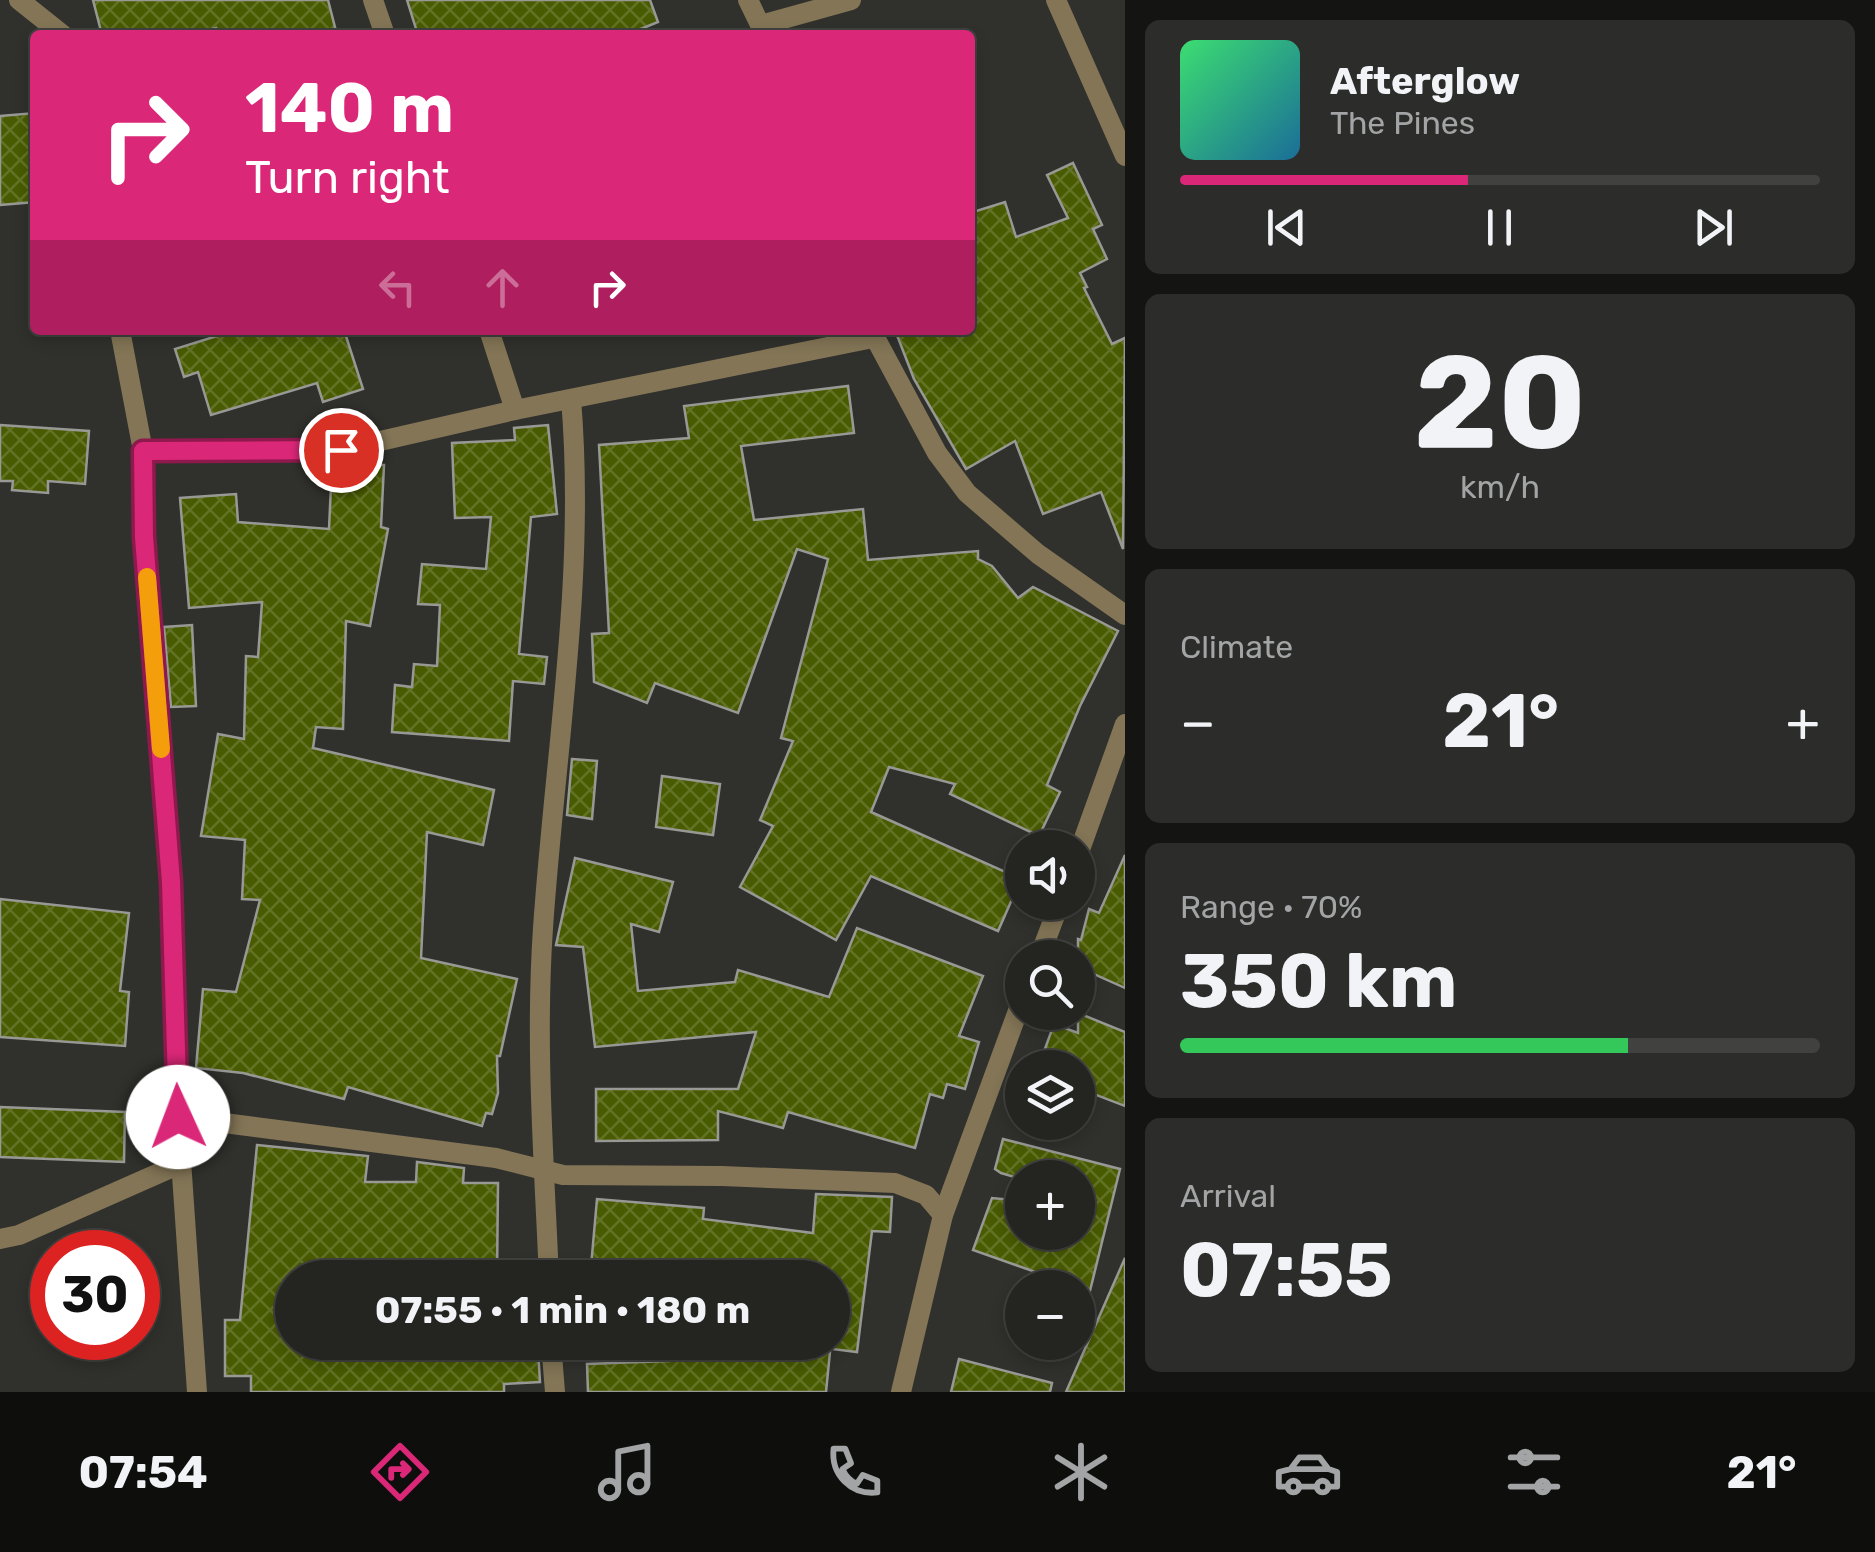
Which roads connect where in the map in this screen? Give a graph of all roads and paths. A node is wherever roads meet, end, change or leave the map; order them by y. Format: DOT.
graph roads {
  1 [pos="373,0"];
  2 [pos="748,0"];
  3 [pos="850,0"];
  4 [pos="1056,0"];
  5 [pos="22,2"];
  6 [pos="57,30"];
  7 [pos="383,30"];
  8 [pos="762,30"];
  9 [pos="1125,156"];
  10 [pos="121,335"];
  11 [pos="491,335"];
  12 [pos="867,335"];
  13 [pos="873,335"];
  14 [pos="571,398"];
  15 [pos="514,410"];
  16 [pos="143,451"];
  17 [pos="1125,615"];
  18 [pos="1125,724"];
  19 [pos="1087,830"];
  20 [pos="1011,1030"];
  21 [pos="178,1117"];
  22 [pos="182,1163"];
  23 [pos="544,1172"];
  24 [pos="943,1216"];
  25 [pos="0,1239"];
  26 [pos="548,1260"];
  27 [pos="553,1360"];
  28 [pos="197,1392"];
  29 [pos="555,1392"];
  30 [pos="901,1392"];
  1 -- 7 [label="street"];
  2 -- 8 [label="street"];
  3 -- 8 [label="street"];
  4 -- 9 [label="street"];
  5 -- 6 [label="street"];
  10 -- 16 [label="street"];
  11 -- 15 [label="street"];
  12 -- 14 [label="street"];
  13 -- 17 [label="street"];
  14 -- 15 [label="street"];
  14 -- 23 [label="street"];
  15 -- 16 [label="street"];
  16 -- 21 [label="street"];
  18 -- 19 [label="street"];
  20 -- 24 [label="street"];
  21 -- 22 [label="street"];
  21 -- 23 [label="street"];
  22 -- 25 [label="street"];
  22 -- 28 [label="street"];
  23 -- 24 [label="street"];
  23 -- 26 [label="street"];
  24 -- 30 [label="street"];
  27 -- 29 [label="street"];
}
